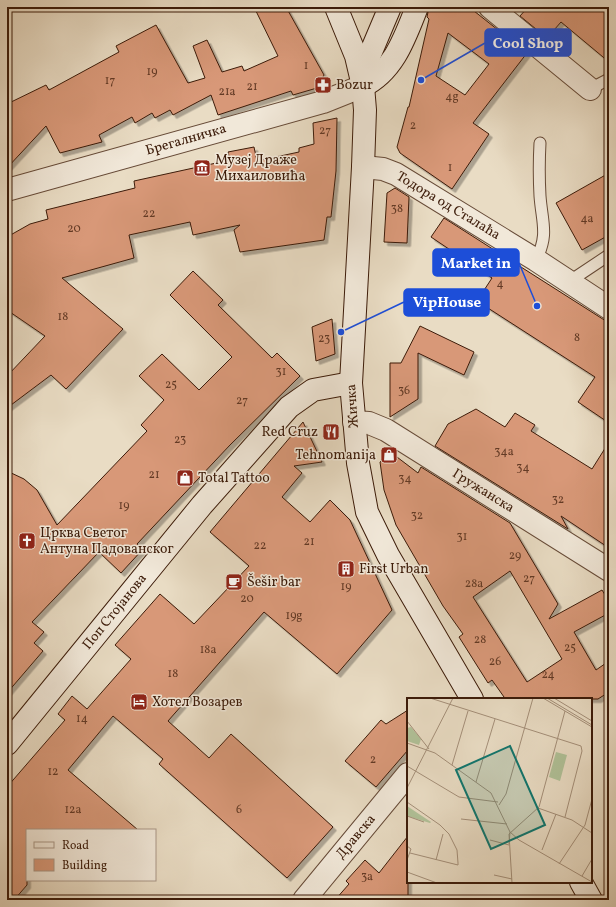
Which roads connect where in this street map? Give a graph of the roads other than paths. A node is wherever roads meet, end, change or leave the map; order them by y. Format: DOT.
graph roads {
  1 [pos="336,7"];
  2 [pos="390,7"];
  3 [pos="417,7"];
  4 [pos="490,7"];
  5 [pos="600,84"];
  6 [pos="363,86"];
  7 [pos="540,143"];
  8 [pos="363,168"];
  9 [pos="7,190"];
  10 [pos="609,255"];
  11 [pos="536,260"];
  12 [pos="570,281"];
  13 [pos="609,308"];
  14 [pos="351,383"];
  15 [pos="354,422"];
  16 [pos="609,570"];
  17 [pos="471,698"];
  18 [pos="7,744"];
  19 [pos="407,775"];
  20 [pos="582,883"];
  21 [pos="304,900"];
  22 [pos="591,900"];
  1 -- 6 [label="street"];
  2 -- 6 [label="street"];
  3 -- 6 [label="street, Брегалничка"];
  4 -- 5 [label="street"];
  6 -- 8 [label="street, Жичка"];
  6 -- 9 [label="street, Брегалничка"];
  7 -- 11 [label="lane"];
  8 -- 11 [label="street, Тодора од Сталаћа"];
  8 -- 14 [label="street, Жичка"];
  10 -- 12 [label="lane"];
  11 -- 12 [label="street, Тодора од Сталаћа"];
  12 -- 13 [label="street, Тодора од Сталаћа"];
  14 -- 15 [label="street, Жичка"];
  14 -- 18 [label="street, Поп Стојанова"];
  15 -- 16 [label="street, Гружанска"];
  15 -- 17 [label="street, Жичка"];
  19 -- 21 [label="street, Дравска"];
  20 -- 22 [label="street"];
}
